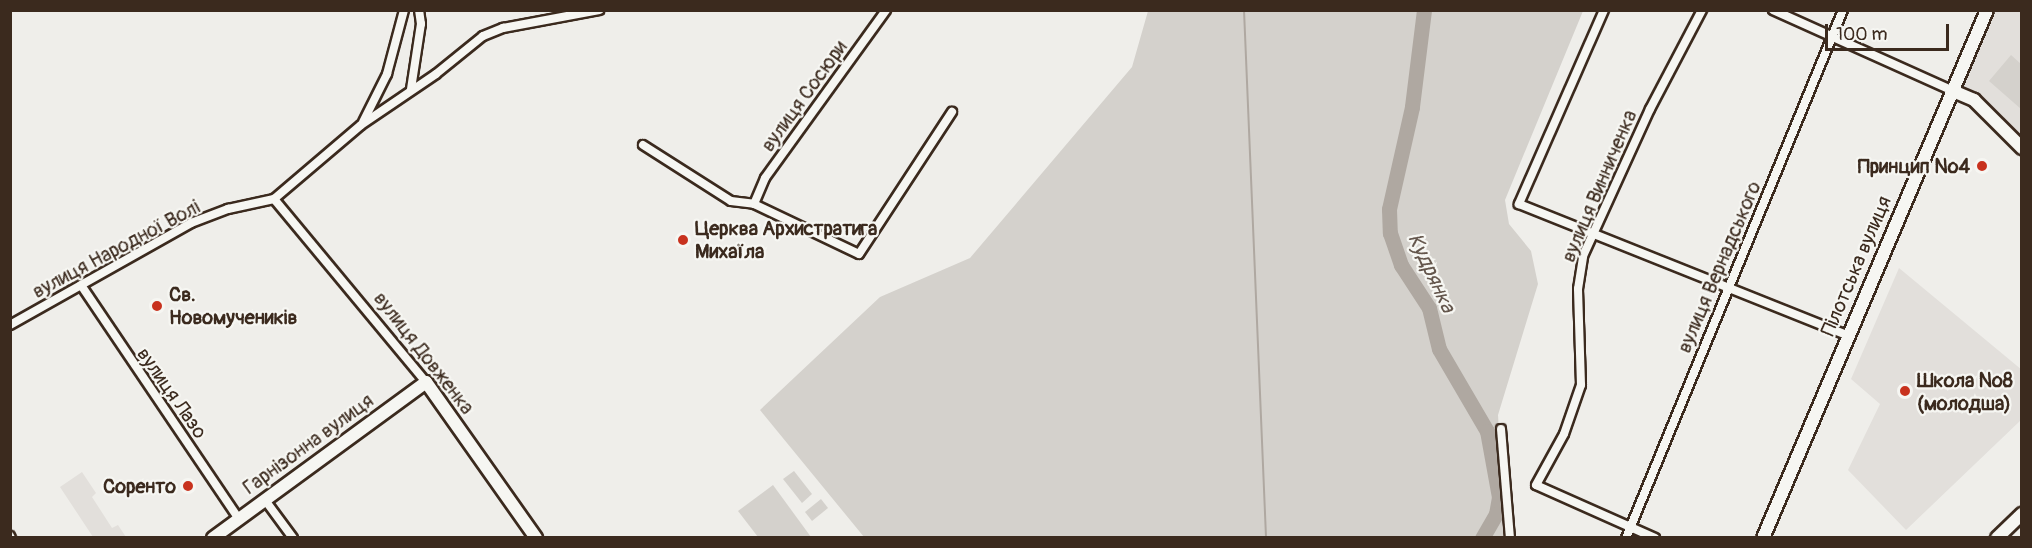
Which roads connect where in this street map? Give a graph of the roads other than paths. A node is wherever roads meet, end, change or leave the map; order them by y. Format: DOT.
graph roads {
  1 [pos="404,10"];
  2 [pos="419,10"];
  3 [pos="599,10"];
  4 [pos="886,10"];
  5 [pos="1604,10"];
  6 [pos="1702,10"];
  7 [pos="1773,10"];
  8 [pos="1844,10"];
  9 [pos="1987,10"];
  10 [pos="1834,38"];
  11 [pos="411,89"];
  12 [pos="1953,91"];
  13 [pos="952,112"];
  14 [pos="361,125"];
  15 [pos="643,145"];
  16 [pos="2022,148"];
  17 [pos="274,199"];
  18 [pos="754,204"];
  19 [pos="1593,234"];
  20 [pos="81,285"];
  21 [pos="1727,287"];
  22 [pos="10,325"];
  23 [pos="1847,335"];
  24 [pos="426,382"];
  25 [pos="1501,429"];
  26 [pos="265,500"];
  27 [pos="2022,514"];
  28 [pos="239,519"];
  29 [pos="1630,528"];
  30 [pos="213,537"];
  31 [pos="292,537"];
  32 [pos="536,537"];
  33 [pos="1510,537"];
  34 [pos="1626,537"];
  35 [pos="1655,537"];
  36 [pos="1763,537"];
  37 [pos="1997,537"];
  1 -- 14 [label="street"];
  2 -- 11 [label="street"];
  3 -- 11 [label="street"];
  4 -- 18 [label="street, вулиця Сосюри"];
  5 -- 19 [label="street"];
  6 -- 19 [label="street, вулиця Винниченка"];
  7 -- 10 [label="street"];
  8 -- 10 [label="street, вулиця Вернадського"];
  9 -- 12 [label="street, Пілотська вулиця"];
  10 -- 12 [label="street"];
  10 -- 21 [label="street, вулиця Вернадського"];
  11 -- 14 [label="street"];
  12 -- 16 [label="street"];
  12 -- 23 [label="street, Пілотська вулиця"];
  13 -- 18 [label="street"];
  14 -- 17 [label="street"];
  15 -- 18 [label="street"];
  17 -- 20 [label="street, вулиця Народної Волі"];
  17 -- 24 [label="street, вулиця Довженка"];
  19 -- 21 [label="street"];
  19 -- 29 [label="street, вулиця Винниченка"];
  20 -- 22 [label="street, вулиця Народної Волі"];
  20 -- 28 [label="street, вулиця Лазо"];
  21 -- 23 [label="street"];
  21 -- 29 [label="street, вулиця Вернадського"];
  23 -- 36 [label="street, Пілотська вулиця"];
  24 -- 26 [label="street, Гарнізонна вулиця"];
  24 -- 32 [label="street, вулиця Довженка"];
  25 -- 33 [label="street"];
  26 -- 28 [label="street, Гарнізонна вулиця"];
  26 -- 31 [label="street"];
  27 -- 37 [label="street"];
  28 -- 30 [label="street, Гарнізонна вулиця"];
  29 -- 34 [label="street, вулиця Вернадського"];
  29 -- 35 [label="street"];
}
